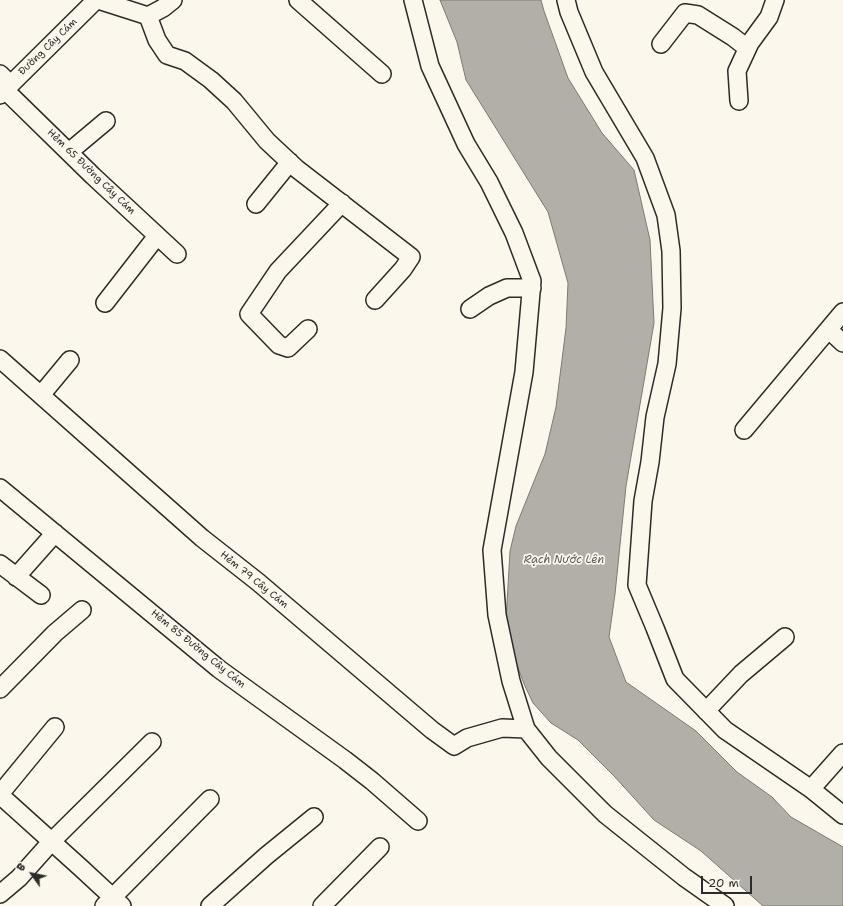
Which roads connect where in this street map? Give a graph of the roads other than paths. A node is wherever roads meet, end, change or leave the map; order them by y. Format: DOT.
graph roads {
  1 [pos="97,0"];
  2 [pos="173,0"];
  3 [pos="298,0"];
  4 [pos="413,0"];
  5 [pos="566,0"];
  6 [pos="775,0"];
  7 [pos="148,16"];
  8 [pos="661,44"];
  9 [pos="747,48"];
  10 [pos="382,74"];
  11 [pos="4,86"];
  12 [pos="739,101"];
  13 [pos="106,120"];
  14 [pos="69,152"];
  15 [pos="290,162"];
  16 [pos="256,204"];
  17 [pos="342,204"];
  18 [pos="157,236"];
  19 [pos="177,254"];
  20 [pos="532,288"];
  21 [pos="376,300"];
  22 [pos="105,303"];
  23 [pos="470,309"];
  24 [pos="843,312"];
  25 [pos="308,328"];
  26 [pos="829,330"];
  27 [pos="843,343"];
  28 [pos="0,359"];
  29 [pos="70,360"];
  30 [pos="41,395"];
  31 [pos="744,430"];
  32 [pos="0,488"];
  33 [pos="55,533"];
  34 [pos="0,564"];
  35 [pos="16,576"];
  36 [pos="41,595"];
  37 [pos="82,610"];
  38 [pos="785,637"];
  39 [pos="0,689"];
  40 [pos="706,711"];
  41 [pos="55,727"];
  42 [pos="526,729"];
  43 [pos="152,742"];
  44 [pos="843,753"];
  45 [pos="811,789"];
  46 [pos="0,795"];
  47 [pos="210,799"];
  48 [pos="843,815"];
  49 [pos="314,817"];
  50 [pos="418,821"];
  51 [pos="52,841"];
  52 [pos="380,847"];
  53 [pos="0,894"];
  54 [pos="113,903"];
  55 [pos="210,906"];
  56 [pos="322,906"];
  57 [pos="725,906"];
  1 -- 7 [label="street, Đường Cây Cám"];
  1 -- 11 [label="street, Đường Cây Cám"];
  2 -- 7 [label="street"];
  3 -- 10 [label="street"];
  4 -- 20 [label="street"];
  5 -- 40 [label="street"];
  6 -- 9 [label="street"];
  7 -- 15 [label="street"];
  8 -- 9 [label="street"];
  9 -- 12 [label="street"];
  11 -- 14 [label="street, Hẻm 65 Đường Cây Cám"];
  13 -- 14 [label="street"];
  14 -- 18 [label="street, Hẻm 65 Đường Cây Cám"];
  15 -- 16 [label="street"];
  15 -- 17 [label="street"];
  17 -- 21 [label="street"];
  17 -- 25 [label="street"];
  18 -- 19 [label="street, Hẻm 65 Đường Cây Cám"];
  18 -- 22 [label="street"];
  20 -- 23 [label="street"];
  20 -- 42 [label="street"];
  24 -- 26 [label="street"];
  26 -- 27 [label="street"];
  26 -- 31 [label="street"];
  28 -- 30 [label="street, Hẻm 79 Cây Cám"];
  29 -- 30 [label="street"];
  30 -- 42 [label="street, Hẻm 79 Cây Cám"];
  32 -- 33 [label="street, Hẻm 85 Đường Cây Cám"];
  33 -- 35 [label="street"];
  33 -- 50 [label="street, Hẻm 85 Đường Cây Cám"];
  34 -- 35 [label="street"];
  35 -- 36 [label="street"];
  37 -- 39 [label="street"];
  38 -- 40 [label="street"];
  40 -- 45 [label="street"];
  41 -- 46 [label="street"];
  42 -- 57 [label="street"];
  43 -- 51 [label="street"];
  44 -- 45 [label="street"];
  45 -- 48 [label="street"];
  46 -- 51 [label="street"];
  47 -- 54 [label="street"];
  49 -- 55 [label="street"];
  51 -- 53 [label="street"];
  51 -- 54 [label="street"];
  52 -- 56 [label="street"];
}
